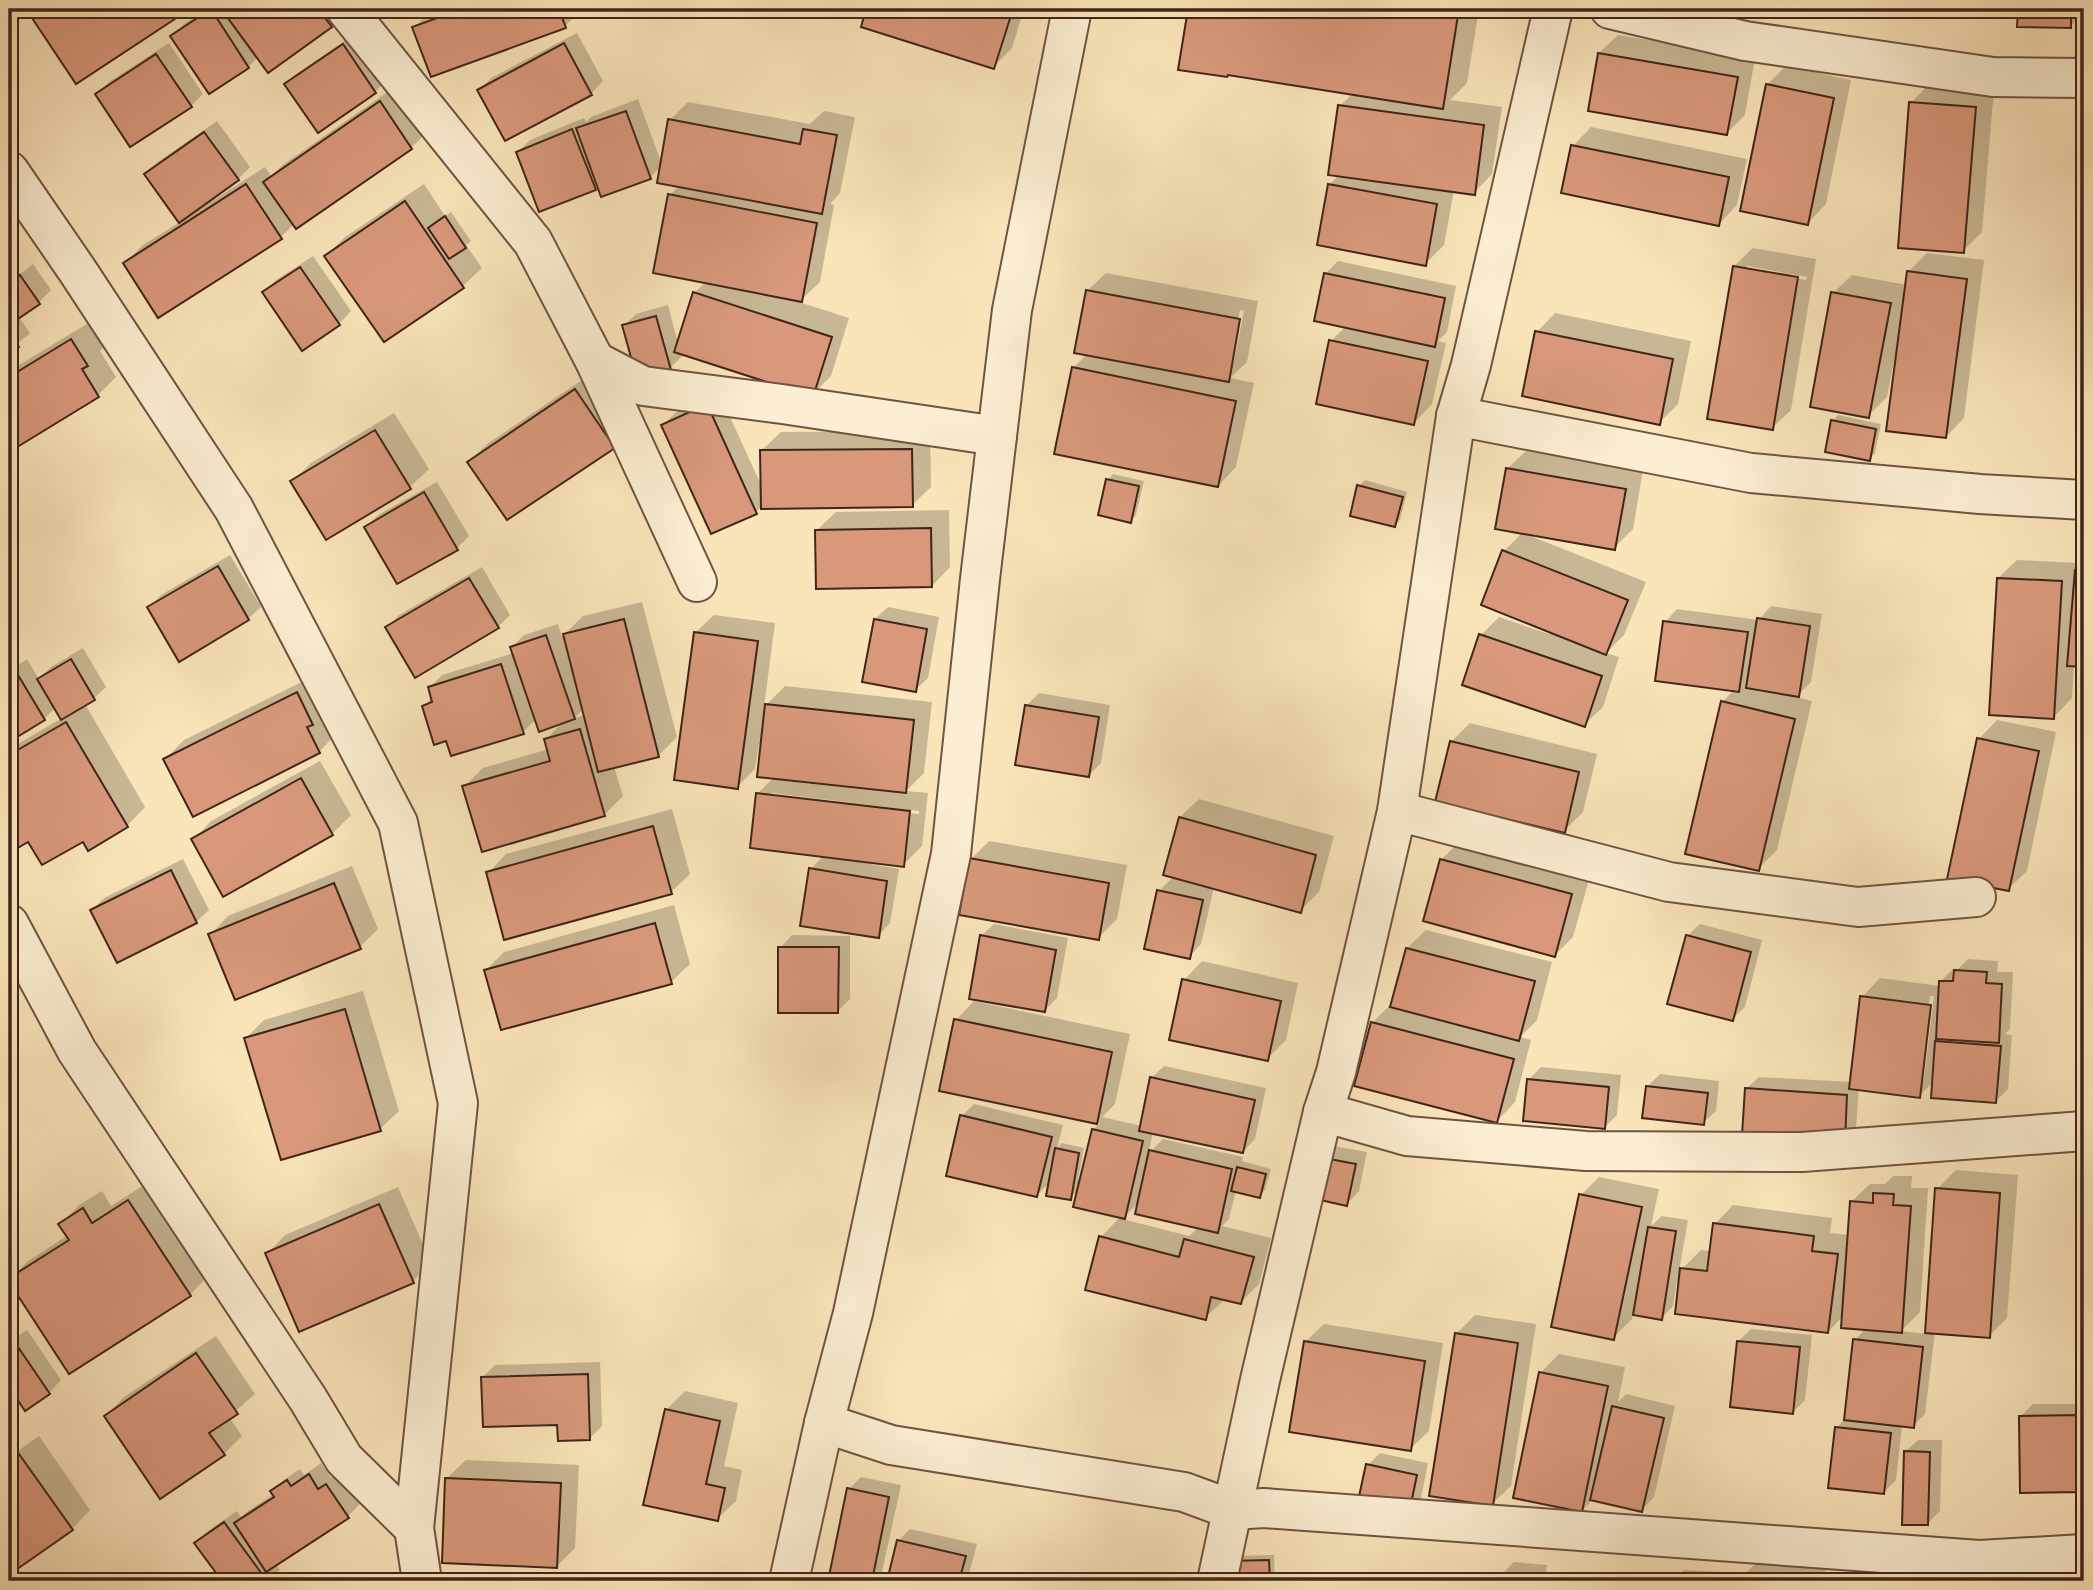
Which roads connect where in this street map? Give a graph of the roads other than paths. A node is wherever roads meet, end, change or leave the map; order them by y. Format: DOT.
graph roads {
  1 [pos="346,9"];
  2 [pos="1072,9"];
  3 [pos="1553,9"];
  4 [pos="1610,9"];
  5 [pos="2084,78"];
  6 [pos="9,171"];
  7 [pos="595,361"];
  8 [pos="1456,416"];
  9 [pos="997,436"];
  10 [pos="2084,500"];
  11 [pos="696,582"];
  12 [pos="1397,811"];
  13 [pos="1976,897"];
  14 [pos="9,924"];
  15 [pos="1322,1112"];
  16 [pos="2084,1130"];
  17 [pos="824,1423"];
  18 [pos="1233,1510"];
  19 [pos="414,1528"];
  20 [pos="2084,1554"];
  21 [pos="422,1581"];
  22 [pos="789,1581"];
  23 [pos="1217,1581"];
  1 -- 7 [label="street"];
  2 -- 9 [label="street"];
  3 -- 8 [label="street"];
  4 -- 5 [label="street"];
  6 -- 19 [label="street"];
  7 -- 9 [label="street"];
  7 -- 11 [label="street"];
  8 -- 10 [label="street"];
  8 -- 12 [label="street"];
  9 -- 17 [label="street"];
  12 -- 13 [label="street"];
  12 -- 15 [label="street"];
  14 -- 19 [label="street"];
  15 -- 16 [label="street"];
  15 -- 18 [label="street"];
  17 -- 18 [label="street"];
  17 -- 22 [label="street"];
  18 -- 20 [label="street"];
  18 -- 23 [label="street"];
  19 -- 21 [label="street"];
}
